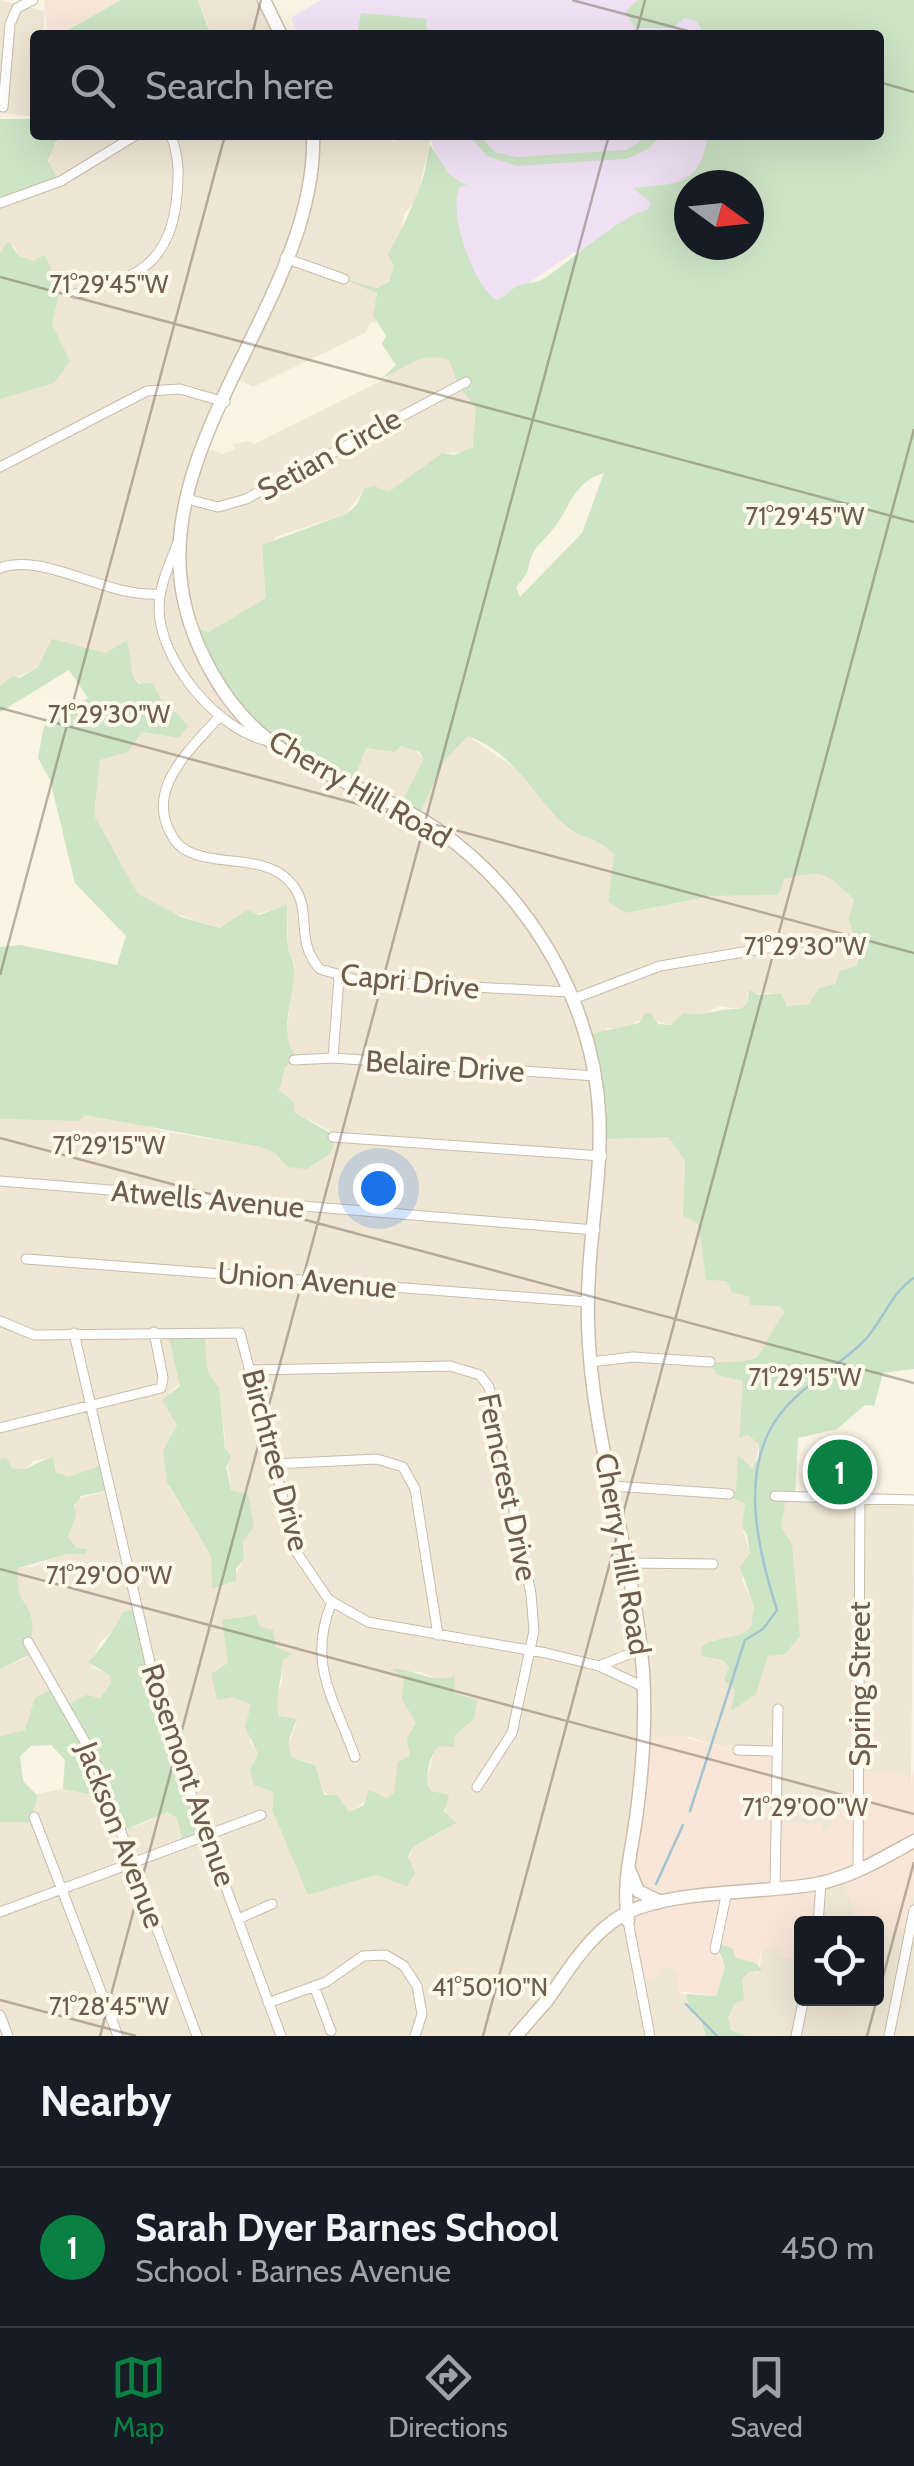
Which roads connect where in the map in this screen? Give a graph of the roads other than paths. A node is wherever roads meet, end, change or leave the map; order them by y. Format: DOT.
graph roads {
  1 [pos="32,0"];
  2 [pos="264,0"];
  3 [pos="278,30"];
  4 [pos="3,107"];
  5 [pos="128,140"];
  6 [pos="171,140"];
  7 [pos="314,140"];
  8 [pos="0,203"];
  9 [pos="286,258"];
  10 [pos="344,279"];
  11 [pos="75,294"];
  12 [pos="466,382"];
  13 [pos="225,402"];
  14 [pos="0,467"];
  15 [pos="187,499"];
  16 [pos="183,530"];
  17 [pos="0,568"];
  18 [pos="160,594"];
  19 [pos="219,717"];
  20 [pos="272,742"];
  21 [pos="810,940"];
  22 [pos="339,978"];
  23 [pos="571,996"];
  24 [pos="333,1058"];
  25 [pos="294,1060"];
  26 [pos="596,1076"];
  27 [pos="334,1137"];
  28 [pos="602,1156"];
  29 [pos="0,1182"];
  30 [pos="595,1230"];
  31 [pos="26,1259"];
  32 [pos="588,1302"];
  33 [pos="0,1322"];
  34 [pos="154,1332"];
  35 [pos="74,1333"];
  36 [pos="590,1362"];
  37 [pos="710,1362"];
  38 [pos="252,1370"];
  39 [pos="89,1409"];
  40 [pos="0,1428"];
  41 [pos="274,1464"];
  42 [pos="612,1486"];
  43 [pos="728,1494"];
  44 [pos="774,1496"];
  45 [pos="860,1498"];
  46 [pos="914,1500"];
  47 [pos="626,1563"];
  48 [pos="713,1564"];
  49 [pos="332,1602"];
  50 [pos="438,1636"];
  51 [pos="28,1642"];
  52 [pos="640,1649"];
  53 [pos="530,1651"];
  54 [pos="599,1666"];
  55 [pos="644,1687"];
  56 [pos="778,1709"];
  57 [pos="738,1750"];
  58 [pos="776,1750"];
  59 [pos="356,1757"];
  60 [pos="477,1787"];
  61 [pos="261,1815"];
  62 [pos="34,1816"];
  63 [pos="633,1836"];
  64 [pos="208,1837"];
  65 [pos="914,1841"];
  66 [pos="132,1862"];
  67 [pos="627,1865"];
  68 [pos="858,1871"];
  69 [pos="821,1883"];
  70 [pos="62,1889"];
  71 [pos="775,1890"];
  72 [pos="726,1896"];
  73 [pos="662,1902"];
  74 [pos="272,1904"];
  75 [pos="914,1910"];
  76 [pos="0,1912"];
  77 [pos="627,1916"];
  78 [pos="819,1916"];
  79 [pos="238,1920"];
  80 [pos="604,1929"];
  81 [pos="715,1950"];
  82 [pos="314,1986"];
  83 [pos="546,2002"];
  84 [pos="268,2003"];
  85 [pos="802,2006"];
  86 [pos="0,2016"];
  87 [pos="331,2031"];
  88 [pos="8,2036"];
  89 [pos="118,2036"];
  90 [pos="197,2036"];
  91 [pos="281,2036"];
  92 [pos="415,2036"];
  93 [pos="516,2036"];
  94 [pos="650,2036"];
  95 [pos="796,2036"];
  96 [pos="888,2036"];
  1 -- 4 [label="street"];
  2 -- 3 [label="main road"];
  5 -- 8 [label="street"];
  6 -- 11 [label="street"];
  7 -- 9 [label="main road, Cherry Hill Road"];
  9 -- 10 [label="street"];
  9 -- 13 [label="main road, Cherry Hill Road"];
  12 -- 15 [label="street, Setian Circle"];
  13 -- 14 [label="street"];
  13 -- 15 [label="main road, Cherry Hill Road"];
  15 -- 16 [label="main road, Cherry Hill Road"];
  16 -- 18 [label="street"];
  16 -- 20 [label="main road, Cherry Hill Road"];
  17 -- 18 [label="street"];
  18 -- 19 [label="street"];
  19 -- 20 [label="street"];
  19 -- 22 [label="street, Capri Drive"];
  20 -- 23 [label="main road, Cherry Hill Road"];
  21 -- 23 [label="street"];
  22 -- 23 [label="street, Capri Drive"];
  22 -- 24 [label="street"];
  23 -- 26 [label="main road, Cherry Hill Road"];
  24 -- 25 [label="street, Belaire Drive"];
  24 -- 26 [label="street, Belaire Drive"];
  26 -- 28 [label="main road, Cherry Hill Road"];
  27 -- 28 [label="street"];
  28 -- 30 [label="main road, Cherry Hill Road"];
  29 -- 30 [label="street, Atwells Avenue"];
  30 -- 32 [label="main road, Cherry Hill Road"];
  31 -- 32 [label="street, Union Avenue"];
  32 -- 36 [label="main road, Cherry Hill Road"];
  33 -- 35 [label="street"];
  34 -- 35 [label="street"];
  34 -- 38 [label="street, Birchtree Drive"];
  34 -- 39 [label="street"];
  35 -- 39 [label="street, Rosemont Avenue"];
  36 -- 37 [label="street"];
  36 -- 42 [label="main road, Cherry Hill Road"];
  38 -- 41 [label="street, Birchtree Drive"];
  38 -- 53 [label="street, Ferncrest Drive"];
  39 -- 40 [label="street"];
  39 -- 64 [label="street, Rosemont Avenue"];
  41 -- 49 [label="street, Birchtree Drive"];
  41 -- 50 [label="street"];
  42 -- 43 [label="street"];
  42 -- 47 [label="main road, Cherry Hill Road"];
  44 -- 45 [label="street"];
  45 -- 46 [label="street"];
  45 -- 68 [label="street, Spring Street"];
  47 -- 48 [label="street"];
  47 -- 52 [label="main road, Cherry Hill Road"];
  49 -- 50 [label="street, Birchtree Drive"];
  49 -- 59 [label="street"];
  50 -- 53 [label="street, Birchtree Drive"];
  51 -- 66 [label="street, Jackson Avenue"];
  52 -- 54 [label="street"];
  52 -- 55 [label="main road, Cherry Hill Road"];
  53 -- 54 [label="street, Birchtree Drive"];
  53 -- 60 [label="street"];
  54 -- 55 [label="street, Birchtree Drive"];
  55 -- 63 [label="main road, Cherry Hill Road"];
  56 -- 58 [label="street"];
  57 -- 58 [label="street"];
  58 -- 71 [label="street"];
  61 -- 64 [label="street"];
  62 -- 70 [label="street"];
  63 -- 67 [label="main road, Cherry Hill Road"];
  63 -- 80 [label="main road"];
  64 -- 66 [label="street"];
  64 -- 79 [label="street, Rosemont Avenue"];
  65 -- 68 [label="main road"];
  66 -- 70 [label="street"];
  66 -- 90 [label="street, Jackson Avenue"];
  67 -- 73 [label="main road"];
  67 -- 77 [label="main road, Cherry Hill Road"];
  68 -- 69 [label="main road"];
  69 -- 71 [label="main road"];
  69 -- 78 [label="street"];
  70 -- 76 [label="street"];
  70 -- 89 [label="street"];
  71 -- 72 [label="main road"];
  72 -- 73 [label="main road"];
  72 -- 77 [label="main road"];
  72 -- 81 [label="street"];
  73 -- 77 [label="main road"];
  74 -- 79 [label="street"];
  75 -- 96 [label="street"];
  77 -- 80 [label="main road"];
  77 -- 83 [label="main road"];
  77 -- 94 [label="street"];
  79 -- 84 [label="street, Rosemont Avenue"];
  80 -- 83 [label="main road"];
  82 -- 84 [label="street"];
  82 -- 87 [label="street"];
  82 -- 92 [label="street"];
  83 -- 93 [label="main road"];
  84 -- 91 [label="street, Rosemont Avenue"];
  85 -- 95 [label="street"];
  86 -- 88 [label="street"];
}
